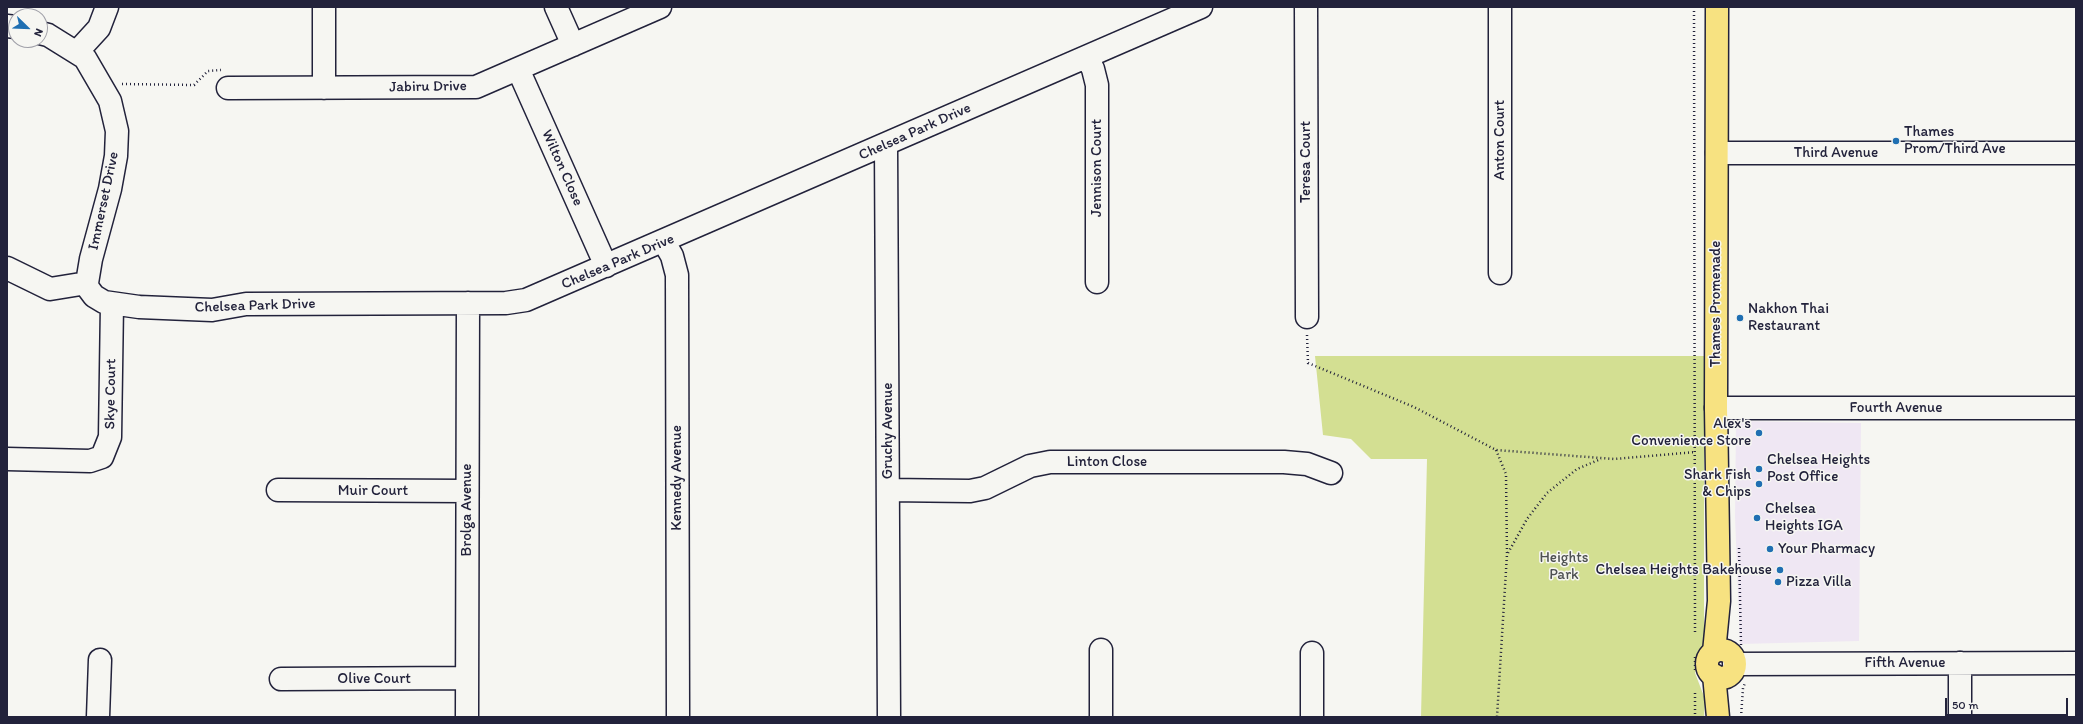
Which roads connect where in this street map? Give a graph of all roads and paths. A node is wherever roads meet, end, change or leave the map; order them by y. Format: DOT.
graph roads {
  1 [pos="106,7"];
  2 [pos="324,7"];
  3 [pos="556,7"];
  4 [pos="660,7"];
  5 [pos="1201,7"];
  6 [pos="1306,7"];
  7 [pos="1500,7"];
  8 [pos="1694,7"];
  9 [pos="1717,7"];
  10 [pos="48,35"];
  11 [pos="573,45"];
  12 [pos="77,52"];
  13 [pos="1087,57"];
  14 [pos="518,69"];
  15 [pos="227,79"];
  16 [pos="103,87"];
  17 [pos="324,88"];
  18 [pos="886,145"];
  19 [pos="1717,153"];
  20 [pos="2076,153"];
  21 [pos="664,242"];
  22 [pos="606,266"];
  23 [pos="7,268"];
  24 [pos="1500,273"];
  25 [pos="1097,282"];
  26 [pos="87,283"];
  27 [pos="468,303"];
  28 [pos="112,304"];
  29 [pos="1307,317"];
  30 [pos="1716,408"];
  31 [pos="2076,408"];
  32 [pos="1496,450"];
  33 [pos="1716,450"];
  34 [pos="1695,452"];
  35 [pos="1603,458"];
  36 [pos="7,459"];
  37 [pos="1331,473"];
  38 [pos="278,490"];
  39 [pos="888,490"];
  40 [pos="467,492"];
  41 [pos="1739,542"];
  42 [pos="1507,554"];
  43 [pos="1695,638"];
  44 [pos="1101,650"];
  45 [pos="1312,653"];
  46 [pos="100,660"];
  47 [pos="1960,663"];
  48 [pos="2076,663"];
  49 [pos="1720,664"];
  50 [pos="466,678"];
  51 [pos="281,679"];
  52 [pos="1695,690"];
  53 [pos="1719,714"];
  54 [pos="98,717"];
  55 [pos="467,717"];
  56 [pos="678,717"];
  57 [pos="889,717"];
  58 [pos="1101,717"];
  59 [pos="1312,717"];
  60 [pos="1497,717"];
  61 [pos="1695,717"];
  62 [pos="1741,717"];
  63 [pos="1960,717"];
  1 -- 12 [label="street"];
  2 -- 17 [label="street"];
  3 -- 11 [label="street"];
  4 -- 11 [label="street, Jabiru Drive"];
  5 -- 13 [label="street, Chelsea Park Drive"];
  6 -- 29 [label="street, Teresa Court"];
  7 -- 24 [label="street, Anton Court"];
  8 -- 34 [label="path"];
  9 -- 19 [label="main road, Thames Promenade"];
  10 -- 12 [label="street, Immerset Drive"];
  11 -- 14 [label="street, Jabiru Drive"];
  12 -- 16 [label="street, Immerset Drive"];
  13 -- 18 [label="street, Chelsea Park Drive"];
  13 -- 25 [label="street, Jennison Court"];
  14 -- 17 [label="street, Jabiru Drive"];
  14 -- 22 [label="street, Wilton Close"];
  15 -- 16 [label="path"];
  15 -- 17 [label="street, Jabiru Drive"];
  16 -- 26 [label="street, Immerset Drive"];
  18 -- 21 [label="street, Chelsea Park Drive"];
  18 -- 39 [label="street, Gruchy Avenue"];
  19 -- 20 [label="street, Third Avenue"];
  19 -- 30 [label="main road, Thames Promenade"];
  21 -- 22 [label="street, Chelsea Park Drive"];
  21 -- 56 [label="street, Kennedy Avenue"];
  22 -- 27 [label="street, Chelsea Park Drive"];
  23 -- 26 [label="street"];
  26 -- 28 [label="street, Chelsea Park Drive"];
  27 -- 28 [label="street, Chelsea Park Drive"];
  27 -- 40 [label="street, Brolga Avenue"];
  28 -- 36 [label="street, Skye Court"];
  29 -- 32 [label="path"];
  30 -- 31 [label="street, Fourth Avenue"];
  30 -- 33 [label="main road, Thames Promenade"];
  32 -- 35 [label="path"];
  32 -- 42 [label="path"];
  33 -- 34 [label="path"];
  33 -- 49 [label="main road, Thames Promenade"];
  34 -- 35 [label="path"];
  34 -- 43 [label="path"];
  35 -- 42 [label="path"];
  37 -- 39 [label="street, Linton Close"];
  38 -- 40 [label="street, Muir Court"];
  39 -- 57 [label="street, Gruchy Avenue"];
  40 -- 50 [label="street, Brolga Avenue"];
  41 -- 49 [label="path"];
  42 -- 60 [label="path"];
  44 -- 58 [label="street"];
  45 -- 59 [label="street"];
  46 -- 54 [label="street"];
  47 -- 48 [label="street, Fifth Avenue"];
  47 -- 49 [label="street, Fifth Avenue"];
  47 -- 63 [label="street"];
  49 -- 53 [label="main road, Thames Promenade"];
  49 -- 62 [label="path"];
  50 -- 51 [label="street, Olive Court"];
  50 -- 55 [label="street, Brolga Avenue"];
  52 -- 61 [label="path"];
}
